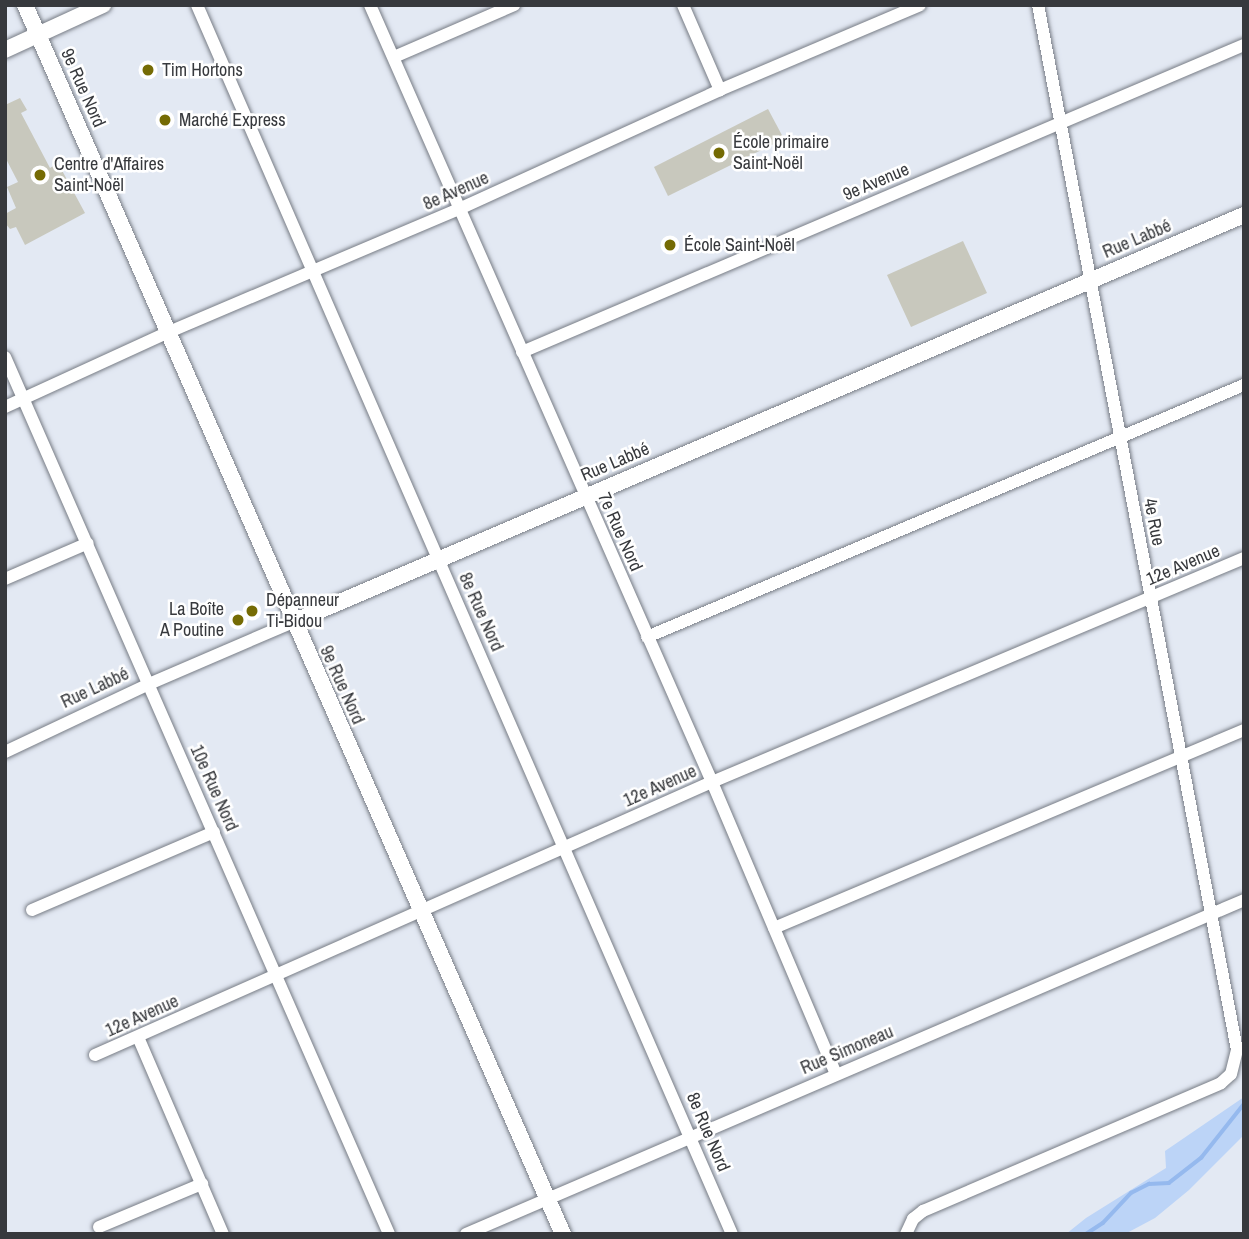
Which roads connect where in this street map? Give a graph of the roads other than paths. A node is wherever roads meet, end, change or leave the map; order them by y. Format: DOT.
graph roads {
  1 [pos="26,5"];
  2 [pos="103,5"];
  3 [pos="197,5"];
  4 [pos="370,5"];
  5 [pos="514,5"];
  6 [pos="683,5"];
  7 [pos="920,5"];
  8 [pos="1038,5"];
  9 [pos="38,35"];
  10 [pos="1244,45"];
  11 [pos="5,50"];
  12 [pos="394,57"];
  13 [pos="720,90"];
  14 [pos="1059,122"];
  15 [pos="459,209"];
  16 [pos="1244,215"];
  17 [pos="313,271"];
  18 [pos="1089,280"];
  19 [pos="169,332"];
  20 [pos="522,352"];
  21 [pos="5,357"];
  22 [pos="1244,385"];
  23 [pos="23,399"];
  24 [pos="5,407"];
  25 [pos="1119,437"];
  26 [pos="585,496"];
  27 [pos="88,543"];
  28 [pos="438,558"];
  29 [pos="1244,558"];
  30 [pos="5,579"];
  31 [pos="1151,598"];
  32 [pos="293,622"];
  33 [pos="647,637"];
  34 [pos="149,684"];
  35 [pos="1244,730"];
  36 [pos="5,752"];
  37 [pos="1179,758"];
  38 [pos="712,782"];
  39 [pos="214,832"];
  40 [pos="565,848"];
  41 [pos="1244,900"];
  42 [pos="422,909"];
  43 [pos="32,910"];
  44 [pos="1209,914"];
  45 [pos="774,928"];
  46 [pos="278,973"];
  47 [pos="138,1037"];
  48 [pos="95,1055"];
  49 [pos="836,1074"];
  50 [pos="691,1137"];
  51 [pos="202,1184"];
  52 [pos="548,1198"];
  53 [pos="99,1227"];
  54 [pos="223,1234"];
  55 [pos="389,1234"];
  56 [pos="466,1234"];
  57 [pos="563,1234"];
  58 [pos="733,1234"];
  59 [pos="906,1234"];
  1 -- 9 [label="street, 9e Rue Nord"];
  2 -- 9 [label="street"];
  3 -- 17 [label="street, 8e Rue Nord"];
  4 -- 12 [label="street, 7e Rue Nord"];
  5 -- 12 [label="street"];
  6 -- 13 [label="street"];
  7 -- 13 [label="street, 8e Avenue"];
  8 -- 14 [label="street, 4e Rue"];
  9 -- 11 [label="street"];
  9 -- 19 [label="street, 9e Rue Nord"];
  10 -- 14 [label="street, 9e Avenue"];
  12 -- 15 [label="street, 7e Rue Nord"];
  13 -- 15 [label="street, 8e Avenue"];
  14 -- 18 [label="street, 4e Rue"];
  14 -- 20 [label="street, 9e Avenue"];
  15 -- 17 [label="street, 8e Avenue"];
  15 -- 20 [label="street, 7e Rue Nord"];
  16 -- 18 [label="street, Rue Labbé"];
  17 -- 19 [label="street, 8e Avenue"];
  17 -- 28 [label="street, 8e Rue Nord"];
  18 -- 25 [label="street, 4e Rue"];
  18 -- 26 [label="street, Rue Labbé"];
  19 -- 23 [label="street, 8e Avenue"];
  19 -- 32 [label="street, 9e Rue Nord"];
  20 -- 26 [label="street, 7e Rue Nord"];
  21 -- 23 [label="street, 10e Rue Nord"];
  22 -- 25 [label="street"];
  23 -- 24 [label="street, 8e Avenue"];
  23 -- 27 [label="street, 10e Rue Nord"];
  25 -- 31 [label="street, 4e Rue"];
  25 -- 33 [label="street"];
  26 -- 28 [label="street, Rue Labbé"];
  26 -- 33 [label="street, 7e Rue Nord"];
  27 -- 30 [label="street"];
  27 -- 34 [label="street, 10e Rue Nord"];
  28 -- 32 [label="street, Rue Labbé"];
  28 -- 40 [label="street, 8e Rue Nord"];
  29 -- 31 [label="street, 12e Avenue"];
  31 -- 37 [label="street, 4e Rue"];
  31 -- 38 [label="street, 12e Avenue"];
  32 -- 34 [label="street, Rue Labbé"];
  32 -- 42 [label="street, 9e Rue Nord"];
  33 -- 38 [label="street, 7e Rue Nord"];
  34 -- 36 [label="street, Rue Labbé"];
  34 -- 39 [label="street, 10e Rue Nord"];
  35 -- 37 [label="street"];
  37 -- 44 [label="street, 4e Rue"];
  37 -- 45 [label="street"];
  38 -- 40 [label="street, 12e Avenue"];
  38 -- 45 [label="street, 7e Rue Nord"];
  39 -- 43 [label="street"];
  39 -- 46 [label="street, 10e Rue Nord"];
  40 -- 42 [label="street, 12e Avenue"];
  40 -- 50 [label="street, 8e Rue Nord"];
  41 -- 44 [label="street, Rue Simoneau"];
  42 -- 46 [label="street, 12e Avenue"];
  42 -- 52 [label="street, 9e Rue Nord"];
  44 -- 49 [label="street, Rue Simoneau"];
  44 -- 59 [label="street, 4e Rue"];
  45 -- 49 [label="street, 7e Rue Nord"];
  46 -- 47 [label="street, 12e Avenue"];
  46 -- 55 [label="street, 10e Rue Nord"];
  47 -- 48 [label="street, 12e Avenue"];
  47 -- 51 [label="street"];
  49 -- 50 [label="street, Rue Simoneau"];
  50 -- 52 [label="street, Rue Simoneau"];
  50 -- 58 [label="street, 8e Rue Nord"];
  51 -- 53 [label="street"];
  51 -- 54 [label="street"];
  52 -- 56 [label="street, Rue Simoneau"];
  52 -- 57 [label="street, 9e Rue Nord"];
}
